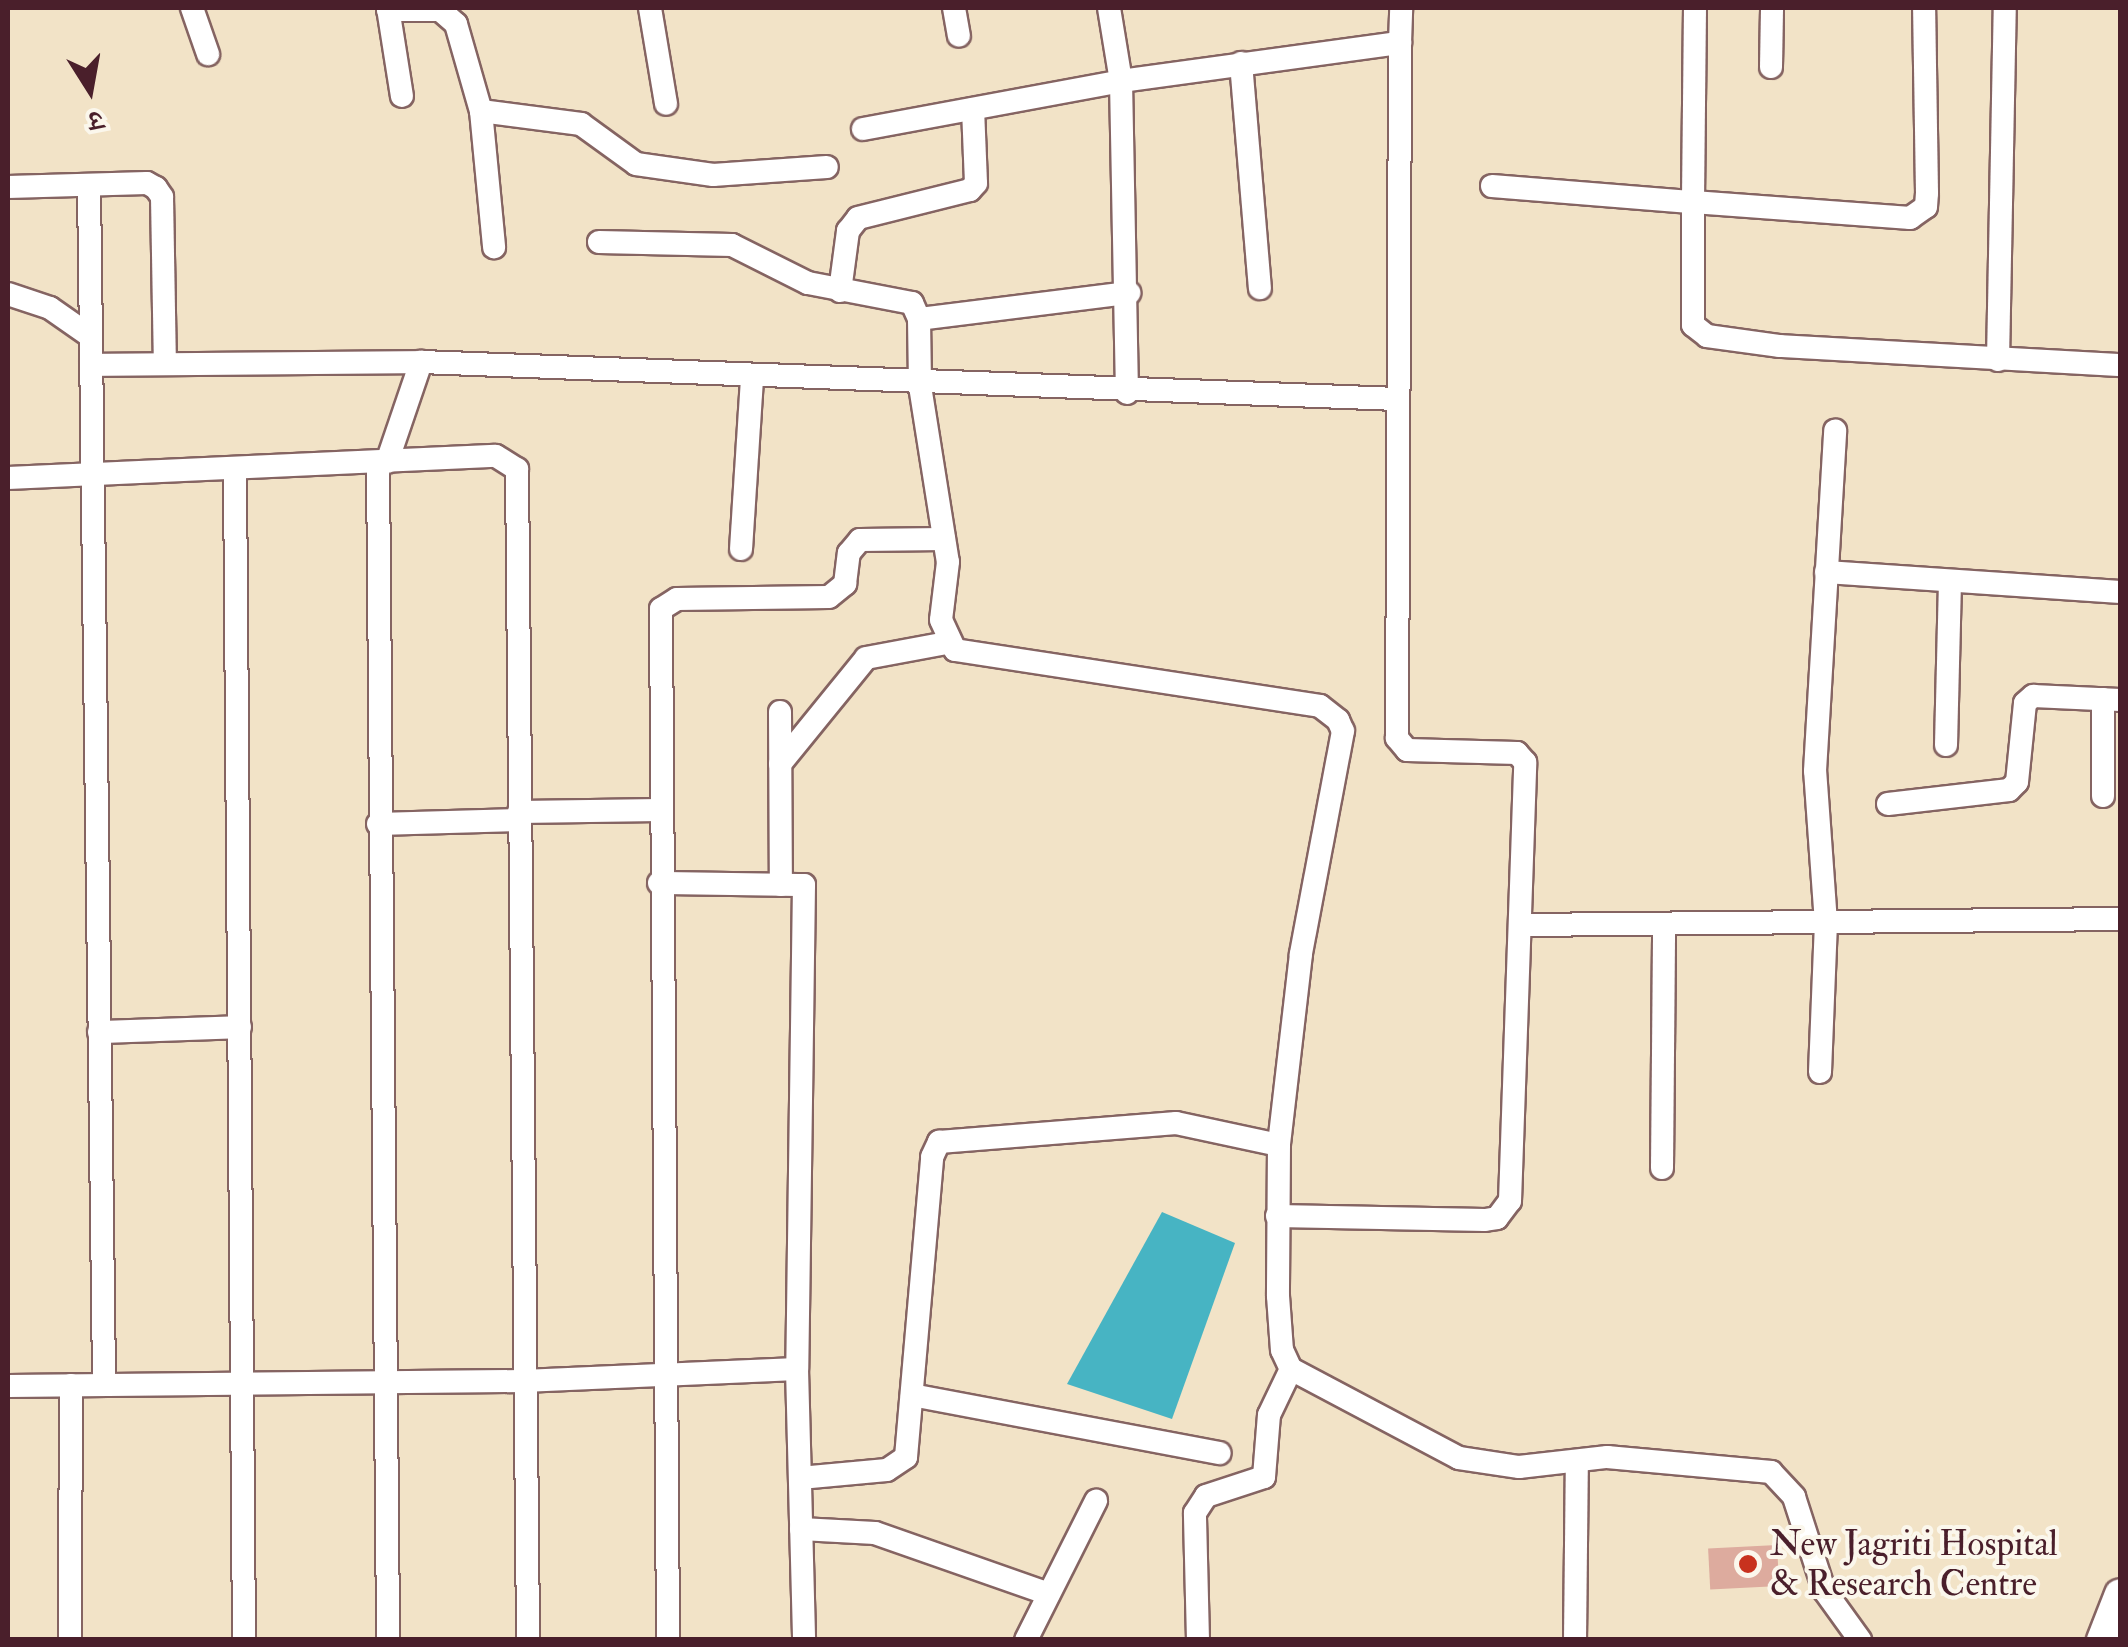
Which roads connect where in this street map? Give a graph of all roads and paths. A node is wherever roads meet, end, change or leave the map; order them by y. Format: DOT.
graph roads {
  1 [pos="192,8"];
  2 [pos="650,8"];
  3 [pos="954,8"];
  4 [pos="1109,8"];
  5 [pos="1401,8"];
  6 [pos="1695,8"];
  7 [pos="1772,8"];
  8 [pos="1924,8"];
  9 [pos="2005,8"];
  10 [pos="388,9"];
  11 [pos="959,36"];
  12 [pos="1400,43"];
  13 [pos="208,54"];
  14 [pos="1242,63"];
  15 [pos="1771,67"];
  16 [pos="1121,82"];
  17 [pos="402,96"];
  18 [pos="666,104"];
  19 [pos="973,109"];
  20 [pos="480,111"];
  21 [pos="863,129"];
  22 [pos="827,167"];
  23 [pos="89,184"];
  24 [pos="1492,186"];
  25 [pos="8,187"];
  26 [pos="1693,202"];
  27 [pos="599,242"];
  28 [pos="494,247"];
  29 [pos="1260,288"];
  30 [pos="840,291"];
  31 [pos="1129,293"];
  32 [pos="8,294"];
  33 [pos="919,319"];
  34 [pos="90,336"];
  35 [pos="1998,360"];
  36 [pos="421,362"];
  37 [pos="165,364"];
  38 [pos="90,365"];
  39 [pos="2120,365"];
  40 [pos="752,380"];
  41 [pos="920,386"];
  42 [pos="1127,392"];
  43 [pos="1398,399"];
  44 [pos="1835,431"];
  45 [pos="382,463"];
  46 [pos="235,472"];
  47 [pos="92,477"];
  48 [pos="8,478"];
  49 [pos="944,539"];
  50 [pos="741,549"];
  51 [pos="1826,572"];
  52 [pos="1950,583"];
  53 [pos="2120,592"];
  54 [pos="946,643"];
  55 [pos="2112,700"];
  56 [pos="780,712"];
  57 [pos="1946,745"];
  58 [pos="780,764"];
  59 [pos="2103,796"];
  60 [pos="1888,804"];
  61 [pos="660,810"];
  62 [pos="519,816"];
  63 [pos="378,824"];
  64 [pos="659,883"];
  65 [pos="781,885"];
  66 [pos="2120,919"];
  67 [pos="1826,923"];
  68 [pos="1664,924"];
  69 [pos="1522,925"];
  70 [pos="240,1027"];
  71 [pos="99,1032"];
  72 [pos="1820,1072"];
  73 [pos="1278,1145"];
  74 [pos="1662,1168"];
  75 [pos="1277,1216"];
  76 [pos="797,1369"];
  77 [pos="1291,1369"];
  78 [pos="668,1372"];
  79 [pos="386,1380"];
  80 [pos="243,1381"];
  81 [pos="523,1381"];
  82 [pos="104,1384"];
  83 [pos="71,1385"];
  84 [pos="8,1386"];
  85 [pos="912,1395"];
  86 [pos="1220,1452"];
  87 [pos="1577,1462"];
  88 [pos="800,1478"];
  89 [pos="1096,1501"];
  90 [pos="802,1529"];
  91 [pos="1048,1594"];
  92 [pos="2120,1594"];
  93 [pos="70,1640"];
  94 [pos="244,1640"];
  95 [pos="388,1640"];
  96 [pos="528,1640"];
  97 [pos="668,1640"];
  98 [pos="804,1640"];
  99 [pos="1026,1640"];
  100 [pos="1198,1640"];
  101 [pos="1575,1640"];
  102 [pos="1860,1640"];
  103 [pos="2102,1640"];
  1 -- 13 [label="street"];
  2 -- 18 [label="street"];
  3 -- 11 [label="street"];
  4 -- 16 [label="street"];
  5 -- 12 [label="street"];
  6 -- 26 [label="street"];
  7 -- 15 [label="street"];
  8 -- 26 [label="street"];
  9 -- 35 [label="street"];
  10 -- 17 [label="street"];
  10 -- 20 [label="street"];
  12 -- 14 [label="street"];
  12 -- 43 [label="street"];
  14 -- 16 [label="street"];
  14 -- 29 [label="street"];
  16 -- 19 [label="street"];
  16 -- 31 [label="street"];
  19 -- 21 [label="street"];
  19 -- 30 [label="street"];
  20 -- 22 [label="street"];
  20 -- 28 [label="street"];
  23 -- 25 [label="street"];
  23 -- 34 [label="street"];
  23 -- 37 [label="street"];
  24 -- 26 [label="street"];
  26 -- 35 [label="street"];
  27 -- 30 [label="street"];
  30 -- 33 [label="street"];
  31 -- 33 [label="street"];
  31 -- 42 [label="street"];
  32 -- 34 [label="street"];
  33 -- 41 [label="street"];
  34 -- 38 [label="street"];
  35 -- 39 [label="street"];
  36 -- 37 [label="street"];
  36 -- 40 [label="street"];
  36 -- 45 [label="street"];
  37 -- 38 [label="street"];
  38 -- 47 [label="street"];
  40 -- 41 [label="street"];
  40 -- 50 [label="street"];
  41 -- 42 [label="street"];
  41 -- 49 [label="street"];
  42 -- 43 [label="street"];
  43 -- 69 [label="street"];
  44 -- 51 [label="street"];
  45 -- 46 [label="street"];
  45 -- 62 [label="street"];
  45 -- 63 [label="street"];
  46 -- 47 [label="street"];
  46 -- 70 [label="street"];
  47 -- 48 [label="street"];
  47 -- 71 [label="street"];
  49 -- 54 [label="street"];
  49 -- 61 [label="street"];
  51 -- 52 [label="street"];
  51 -- 67 [label="street"];
  52 -- 53 [label="street"];
  52 -- 57 [label="street"];
  54 -- 58 [label="street"];
  54 -- 73 [label="street"];
  55 -- 59 [label="street"];
  55 -- 60 [label="street"];
  56 -- 58 [label="street"];
  58 -- 65 [label="street"];
  61 -- 62 [label="street"];
  61 -- 64 [label="street"];
  62 -- 63 [label="street"];
  62 -- 81 [label="street"];
  63 -- 79 [label="street"];
  64 -- 65 [label="street"];
  64 -- 78 [label="street"];
  65 -- 76 [label="street"];
  66 -- 67 [label="street"];
  67 -- 68 [label="street"];
  67 -- 72 [label="street"];
  68 -- 69 [label="street"];
  68 -- 74 [label="street"];
  69 -- 75 [label="street"];
  70 -- 71 [label="street"];
  70 -- 80 [label="street"];
  71 -- 82 [label="street"];
  73 -- 75 [label="street"];
  73 -- 85 [label="street"];
  75 -- 77 [label="street"];
  76 -- 78 [label="street"];
  76 -- 88 [label="street"];
  77 -- 87 [label="street"];
  77 -- 100 [label="street"];
  78 -- 81 [label="street"];
  78 -- 97 [label="street"];
  79 -- 80 [label="street"];
  79 -- 81 [label="street"];
  79 -- 95 [label="street"];
  80 -- 82 [label="street"];
  80 -- 94 [label="street"];
  81 -- 96 [label="street"];
  82 -- 83 [label="street"];
  83 -- 84 [label="street"];
  83 -- 93 [label="street"];
  85 -- 86 [label="street"];
  85 -- 88 [label="street"];
  87 -- 101 [label="street"];
  87 -- 102 [label="street"];
  88 -- 90 [label="street"];
  89 -- 91 [label="street"];
  90 -- 91 [label="street"];
  90 -- 98 [label="street"];
  91 -- 99 [label="street"];
  92 -- 103 [label="main road"];
}
